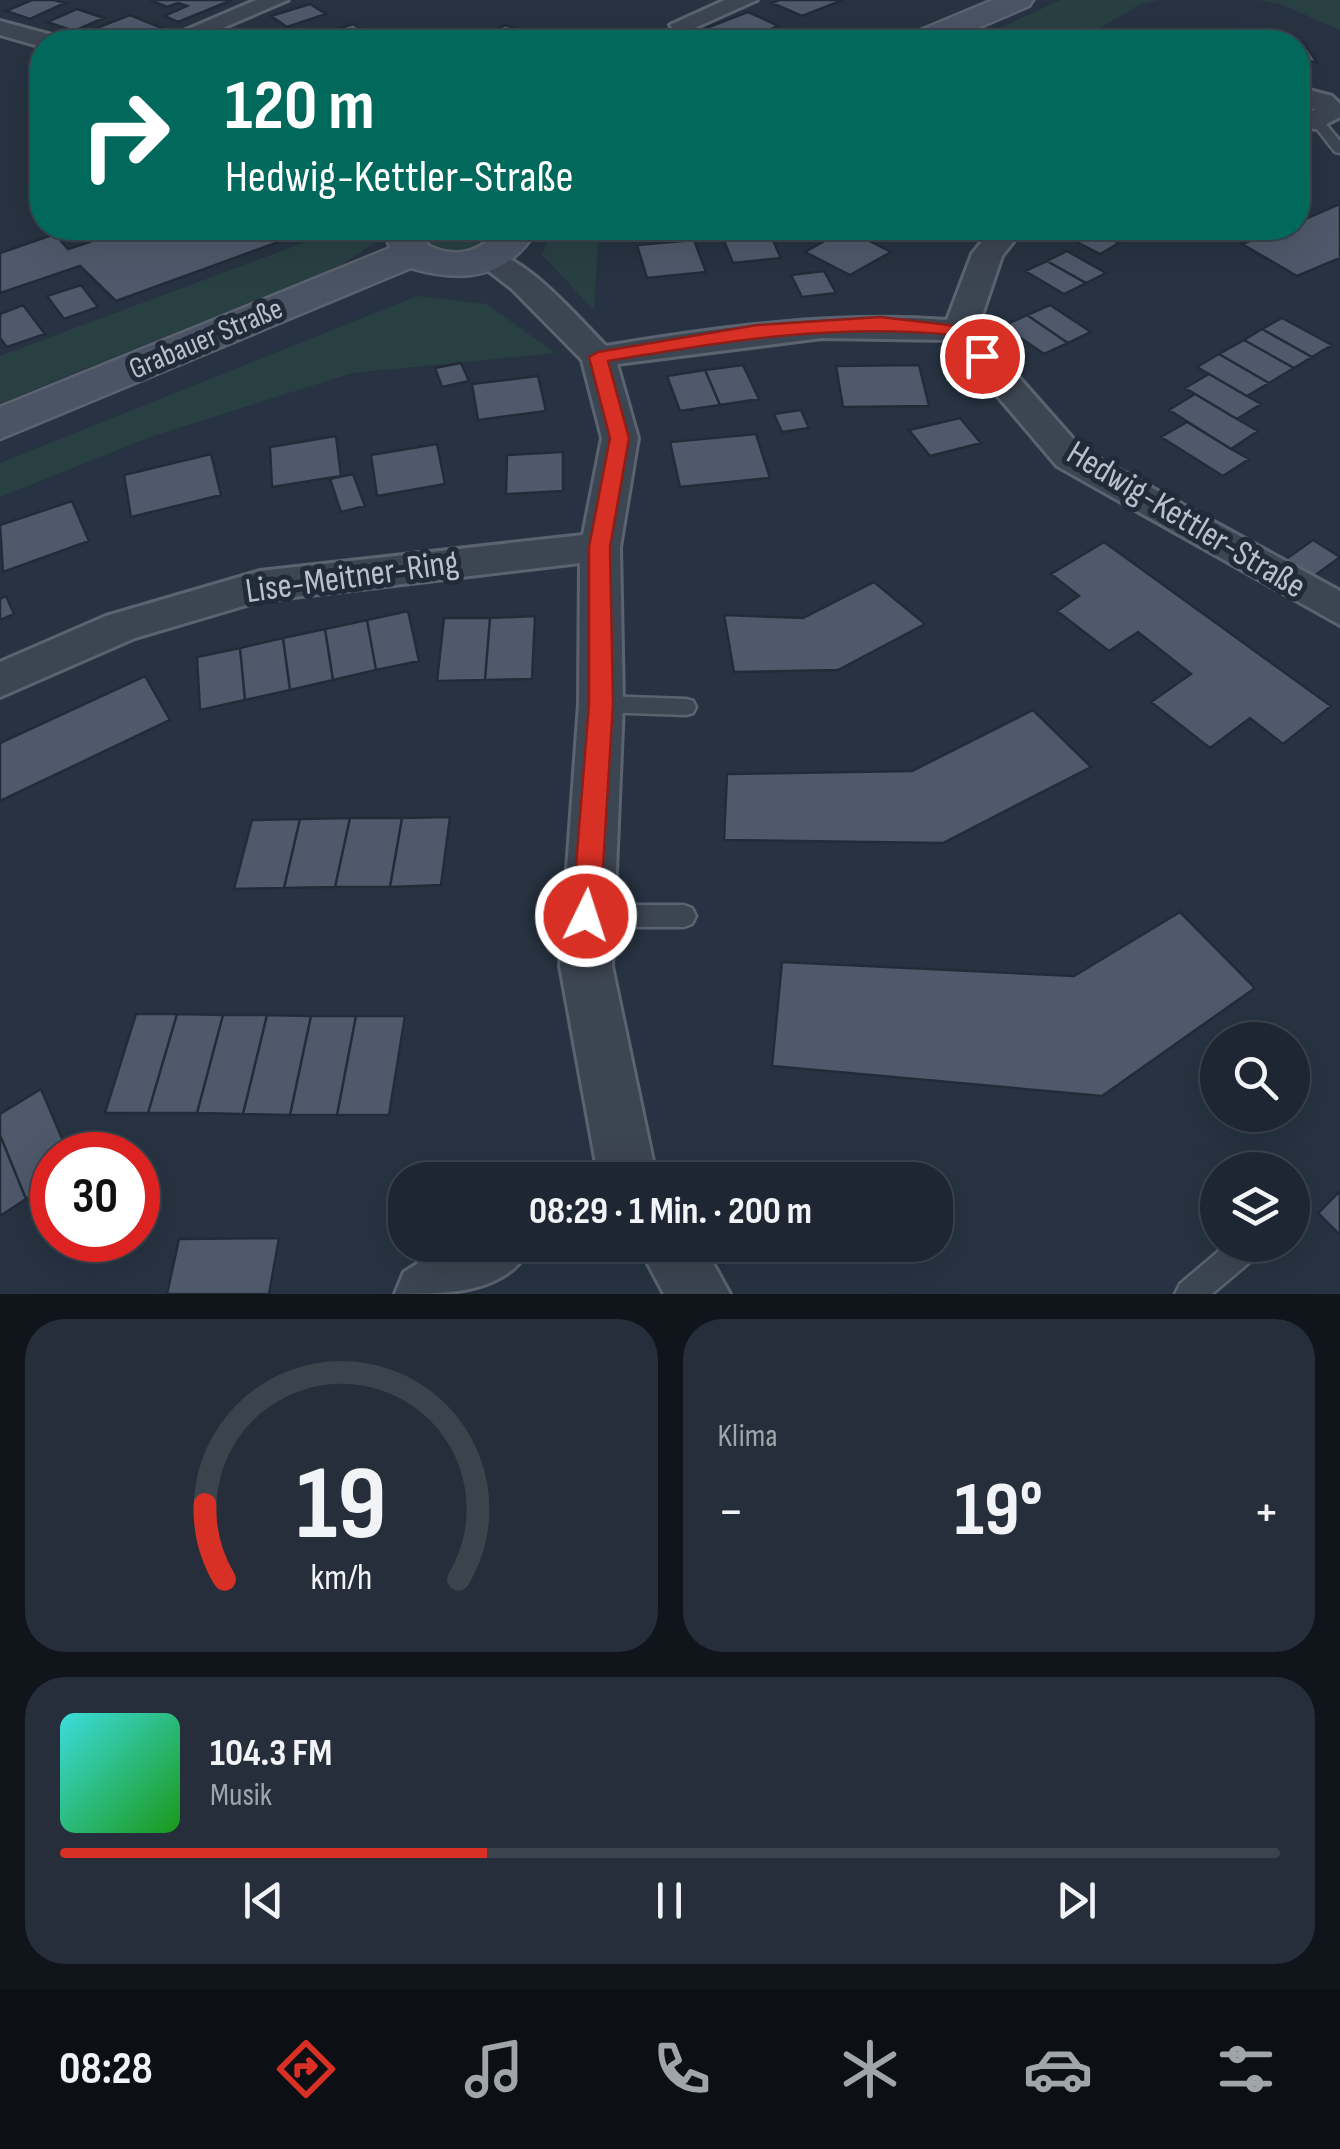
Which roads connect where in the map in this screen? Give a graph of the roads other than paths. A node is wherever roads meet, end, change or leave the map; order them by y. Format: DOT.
graph roads {
  1 [pos="277,0"];
  2 [pos="746,0"];
  3 [pos="1018,0"];
  4 [pos="682,25"];
  5 [pos="0,28"];
  6 [pos="201,30"];
  7 [pos="948,30"];
  8 [pos="30,36"];
  9 [pos="1310,99"];
  10 [pos="1310,119"];
  11 [pos="1310,123"];
  12 [pos="1340,149"];
  13 [pos="411,240"];
  14 [pos="999,240"];
  15 [pos="500,243"];
  16 [pos="960,331"];
  17 [pos="598,357"];
  18 [pos="0,424"];
  19 [pos="600,547"];
  20 [pos="1340,610"];
  21 [pos="0,680"];
  22 [pos="601,704"];
  23 [pos="686,707"];
  24 [pos="586,916"];
  25 [pos="684,916"];
  26 [pos="624,1162"];
  27 [pos="476,1262"];
  28 [pos="679,1262"];
  29 [pos="1228,1262"];
  30 [pos="426,1294"];
  31 [pos="699,1294"];
  32 [pos="1190,1294"];
  1 -- 6 [label="street"];
  2 -- 4 [label="street"];
  3 -- 7 [label="main road"];
  5 -- 8 [label="street"];
  9 -- 10 [label="street"];
  11 -- 12 [label="lane"];
  13 -- 15 [label="main road"];
  13 -- 18 [label="main road, Grabauer Straße"];
  14 -- 16 [label="street"];
  15 -- 17 [label="street"];
  16 -- 17 [label="street"];
  16 -- 20 [label="street, Hedwig-Kettler-Straße"];
  17 -- 19 [label="street"];
  19 -- 21 [label="street, Lise-Meitner-Ring"];
  19 -- 22 [label="street"];
  22 -- 23 [label="lane"];
  22 -- 24 [label="street"];
  24 -- 25 [label="lane"];
  24 -- 26 [label="street"];
  27 -- 30 [label="street"];
  28 -- 31 [label="street"];
  29 -- 32 [label="lane"];
}
